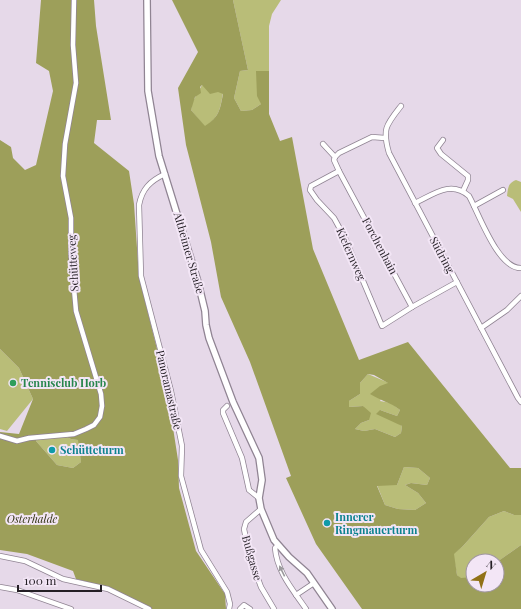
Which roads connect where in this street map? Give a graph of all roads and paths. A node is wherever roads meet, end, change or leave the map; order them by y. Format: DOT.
graph roads {
  1 [pos="74,0"];
  2 [pos="146,0"];
  3 [pos="401,106"];
  4 [pos="385,138"];
  5 [pos="443,140"];
  6 [pos="323,144"];
  7 [pos="335,157"];
  8 [pos="339,171"];
  9 [pos="165,174"];
  10 [pos="503,190"];
  11 [pos="463,191"];
  12 [pos="415,203"];
  13 [pos="474,206"];
  14 [pos="521,268"];
  15 [pos="457,282"];
  16 [pos="521,296"];
  17 [pos="412,306"];
  18 [pos="481,328"];
  19 [pos="521,402"];
  20 [pos="227,406"];
  21 [pos="0,436"];
  22 [pos="259,498"];
  23 [pos="260,509"];
  24 [pos="278,544"];
  25 [pos="0,556"];
  26 [pos="314,583"];
  27 [pos="0,587"];
  28 [pos="296,595"];
  29 [pos="71,609"];
  30 [pos="149,609"];
  31 [pos="229,609"];
  32 [pos="240,609"];
  33 [pos="250,609"];
  34 [pos="274,609"];
  35 [pos="306,609"];
  36 [pos="332,609"];
  1 -- 21 [label="street, Schütteweg"];
  2 -- 9 [label="street, Altheimer Straße"];
  3 -- 4 [label="street"];
  4 -- 7 [label="street"];
  4 -- 12 [label="street, Südring"];
  5 -- 11 [label="street"];
  6 -- 7 [label="street, Forchenhain"];
  7 -- 8 [label="street, Forchenhain"];
  8 -- 17 [label="street, Forchenhain"];
  8 -- 17 [label="street, Kiefernweg"];
  9 -- 22 [label="street, Altheimer Straße"];
  9 -- 31 [label="street, Panoramastraße"];
  10 -- 13 [label="street"];
  11 -- 12 [label="street"];
  11 -- 13 [label="street"];
  12 -- 15 [label="street, Südring"];
  13 -- 14 [label="street"];
  15 -- 17 [label="street"];
  15 -- 18 [label="street, Südring"];
  16 -- 18 [label="street"];
  18 -- 19 [label="street, Südring"];
  20 -- 22 [label="street"];
  22 -- 23 [label="street, Altheimer Straße"];
  23 -- 24 [label="street, Altheimer Straße"];
  23 -- 34 [label="street, Bußgasse"];
  24 -- 26 [label="street, Altheimer Straße"];
  28 -- 24 [label="street, one-way"];
  25 -- 30 [label="street"];
  26 -- 28 [label="street"];
  26 -- 36 [label="street, Altheimer Straße"];
  27 -- 29 [label="street"];
  28 -- 35 [label="street"];
  32 -- 33 [label="street"];
}
